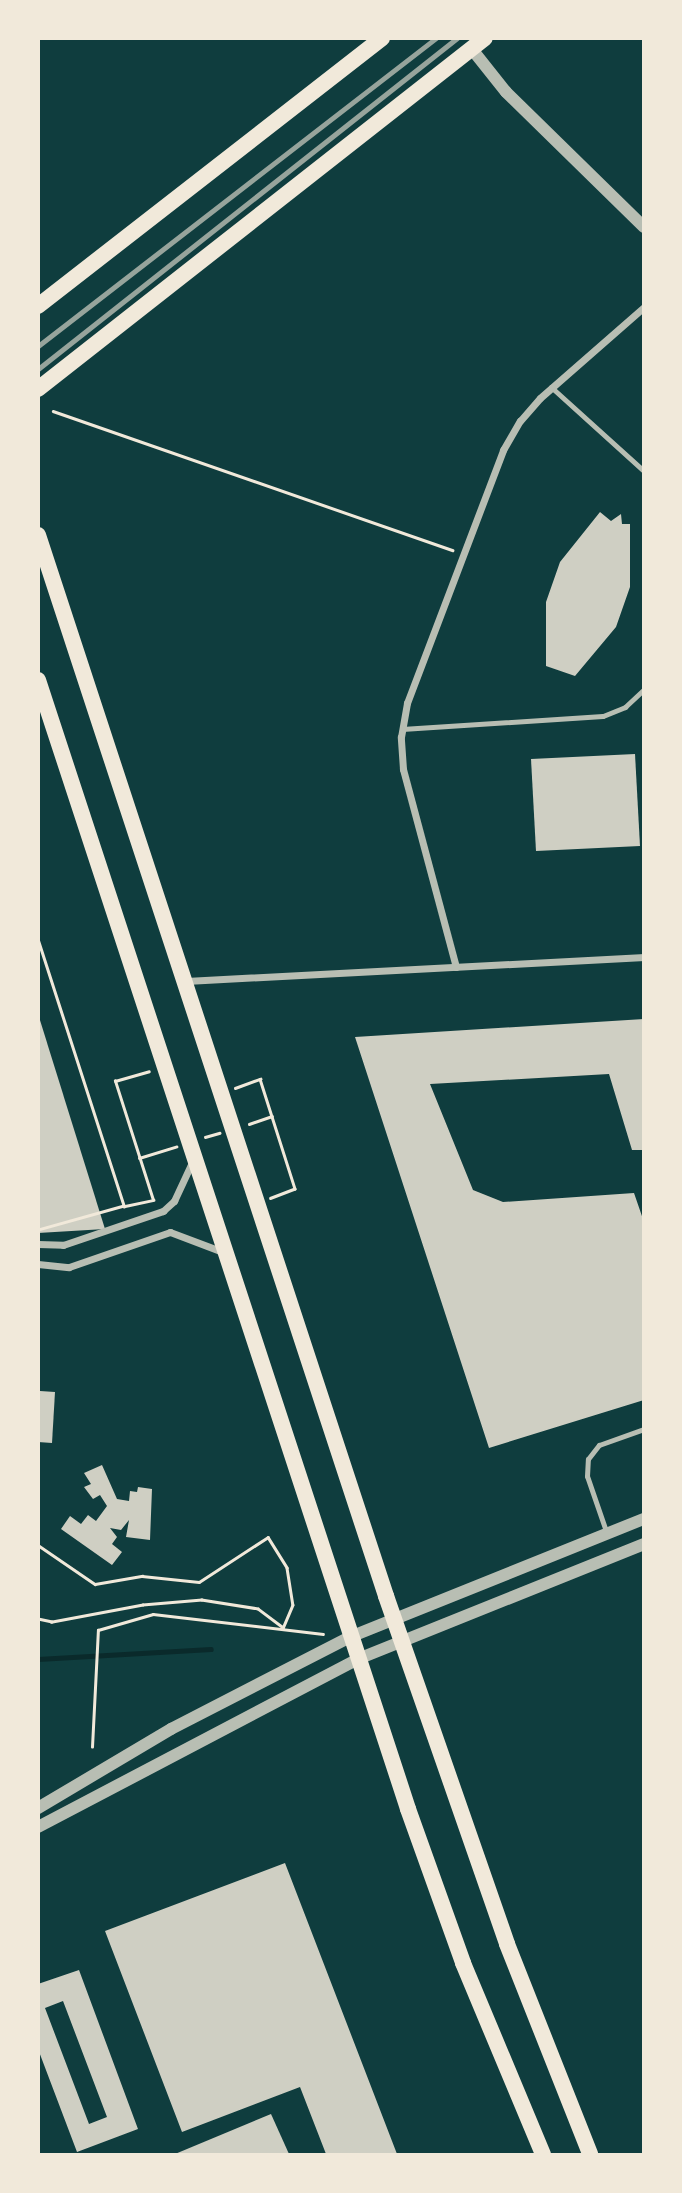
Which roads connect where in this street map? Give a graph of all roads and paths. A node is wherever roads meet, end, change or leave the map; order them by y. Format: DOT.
graph roads {
  1 [pos="382,38"];
  2 [pos="478,43"];
  3 [pos="643,227"];
  4 [pos="38,306"];
  5 [pos="643,307"];
  6 [pos="551,387"];
  7 [pos="38,389"];
  8 [pos="52,411"];
  9 [pos="643,471"];
  10 [pos="38,534"];
  11 [pos="462,554"];
  12 [pos="38,680"];
  13 [pos="643,689"];
  14 [pos="402,729"];
  15 [pos="38,939"];
  16 [pos="643,957"];
  17 [pos="456,967"];
  18 [pos="185,981"];
  19 [pos="163,1068"];
  20 [pos="222,1092"];
  21 [pos="193,1160"];
  22 [pos="258,1203"];
  23 [pos="124,1206"];
  24 [pos="38,1230"];
  25 [pos="38,1244"];
  26 [pos="223,1252"];
  27 [pos="38,1264"];
  28 [pos="643,1429"];
  29 [pos="643,1519"];
  30 [pos="607,1534"];
  31 [pos="643,1544"];
  32 [pos="38,1545"];
  33 [pos="394,1617"];
  34 [pos="38,1619"];
  35 [pos="283,1628"];
  36 [pos="350,1637"];
  37 [pos="402,1641"];
  38 [pos="358,1659"];
  39 [pos="92,1747"];
  40 [pos="38,1808"];
  41 [pos="38,1827"];
  42 [pos="543,2154"];
  43 [pos="590,2154"];
  1 -- 4 [label="main road"];
  2 -- 3 [label="street"];
  2 -- 7 [label="main road"];
  5 -- 6 [label="street"];
  6 -- 9 [label="lane"];
  6 -- 11 [label="street"];
  8 -- 11 [label="path"];
  10 -- 18 [label="main road"];
  11 -- 14 [label="street"];
  12 -- 19 [label="main road"];
  13 -- 14 [label="lane"];
  14 -- 17 [label="street"];
  15 -- 23 [label="path"];
  16 -- 17 [label="street"];
  17 -- 18 [label="street"];
  18 -- 20 [label="main road"];
  19 -- 21 [label="main road"];
  19 -- 23 [label="path"];
  20 -- 22 [label="main road"];
  20 -- 22 [label="path"];
  21 -- 25 [label="street"];
  21 -- 26 [label="main road"];
  22 -- 33 [label="main road"];
  23 -- 24 [label="path"];
  26 -- 27 [label="street"];
  26 -- 36 [label="main road"];
  28 -- 30 [label="lane"];
  29 -- 30 [label="street"];
  30 -- 33 [label="street"];
  31 -- 37 [label="street"];
  32 -- 35 [label="path"];
  33 -- 36 [label="street"];
  33 -- 37 [label="main road"];
  34 -- 35 [label="path"];
  35 -- 36 [label="path"];
  35 -- 39 [label="path"];
  36 -- 38 [label="main road"];
  36 -- 40 [label="street"];
  37 -- 38 [label="street"];
  37 -- 43 [label="main road"];
  38 -- 41 [label="street"];
  38 -- 42 [label="main road"];
}
